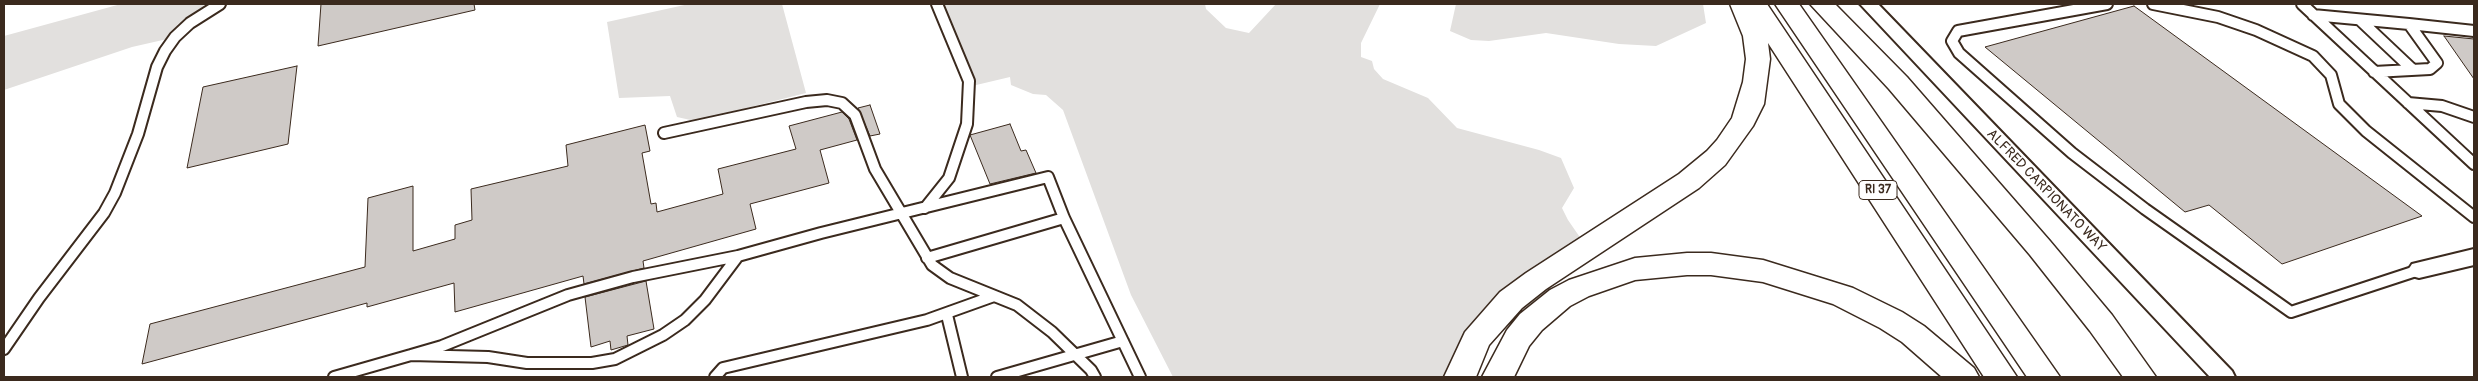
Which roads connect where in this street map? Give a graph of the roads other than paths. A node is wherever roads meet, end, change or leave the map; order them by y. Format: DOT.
graph roads {
  1 [pos="220,4"];
  2 [pos="937,4"];
  3 [pos="1742,4"];
  4 [pos="1754,4"];
  5 [pos="1787,4"];
  6 [pos="1822,4"];
  7 [pos="1869,4"];
  8 [pos="2108,4"];
  9 [pos="2153,4"];
  10 [pos="2302,4"];
  11 [pos="2313,15"];
  12 [pos="2360,20"];
  13 [pos="2409,24"];
  14 [pos="2474,30"];
  15 [pos="2413,70"];
  16 [pos="2374,72"];
  17 [pos="2408,103"];
  18 [pos="2474,117"];
  19 [pos="664,133"];
  20 [pos="2474,164"];
  21 [pos="926,208"];
  22 [pos="902,214"];
  23 [pos="2474,216"];
  24 [pos="1064,218"];
  25 [pos="738,256"];
  26 [pos="2474,257"];
  27 [pos="927,258"];
  28 [pos="2419,270"];
  29 [pos="994,296"];
  30 [pos="946,315"];
  31 [pos="1123,341"];
  32 [pos="4,349"];
  33 [pos="1075,353"];
  34 [pos="412,355"];
  35 [pos="334,377"];
  36 [pos="715,377"];
  37 [pos="962,377"];
  38 [pos="997,377"];
  39 [pos="1095,377"];
  40 [pos="1140,377"];
  41 [pos="1460,377"];
  42 [pos="1498,377"];
  43 [pos="1963,377"];
  44 [pos="2001,377"];
  45 [pos="2044,377"];
  46 [pos="2140,377"];
  47 [pos="2224,377"];
  1 -- 32 [label="lane"];
  2 -- 21 [label="lane"];
  3 -- 41 [label="highway"];
  4 -- 44 [label="highway, RI 37"];
  5 -- 45 [label="highway, RI 37"];
  6 -- 46 [label="highway"];
  7 -- 47 [label="street, ALFRED CARPIONATO WAY"];
  8 -- 28 [label="lane"];
  9 -- 23 [label="lane"];
  10 -- 11 [label="lane"];
  11 -- 12 [label="lane"];
  11 -- 16 [label="lane"];
  12 -- 13 [label="lane"];
  12 -- 15 [label="lane"];
  13 -- 14 [label="lane"];
  13 -- 15 [label="lane"];
  15 -- 16 [label="lane"];
  16 -- 17 [label="lane"];
  17 -- 18 [label="lane"];
  17 -- 20 [label="lane"];
  19 -- 22 [label="lane"];
  21 -- 22 [label="lane"];
  21 -- 24 [label="lane"];
  22 -- 25 [label="lane"];
  22 -- 27 [label="lane"];
  24 -- 27 [label="lane"];
  24 -- 31 [label="lane"];
  25 -- 34 [label="lane"];
  25 -- 34 [label="lane"];
  26 -- 28 [label="street"];
  27 -- 29 [label="lane"];
  29 -- 30 [label="lane"];
  29 -- 33 [label="lane"];
  30 -- 36 [label="lane"];
  30 -- 37 [label="lane"];
  31 -- 33 [label="lane"];
  31 -- 40 [label="lane"];
  33 -- 38 [label="lane"];
  33 -- 39 [label="lane"];
  34 -- 35 [label="lane"];
  42 -- 43 [label="highway"];
}
